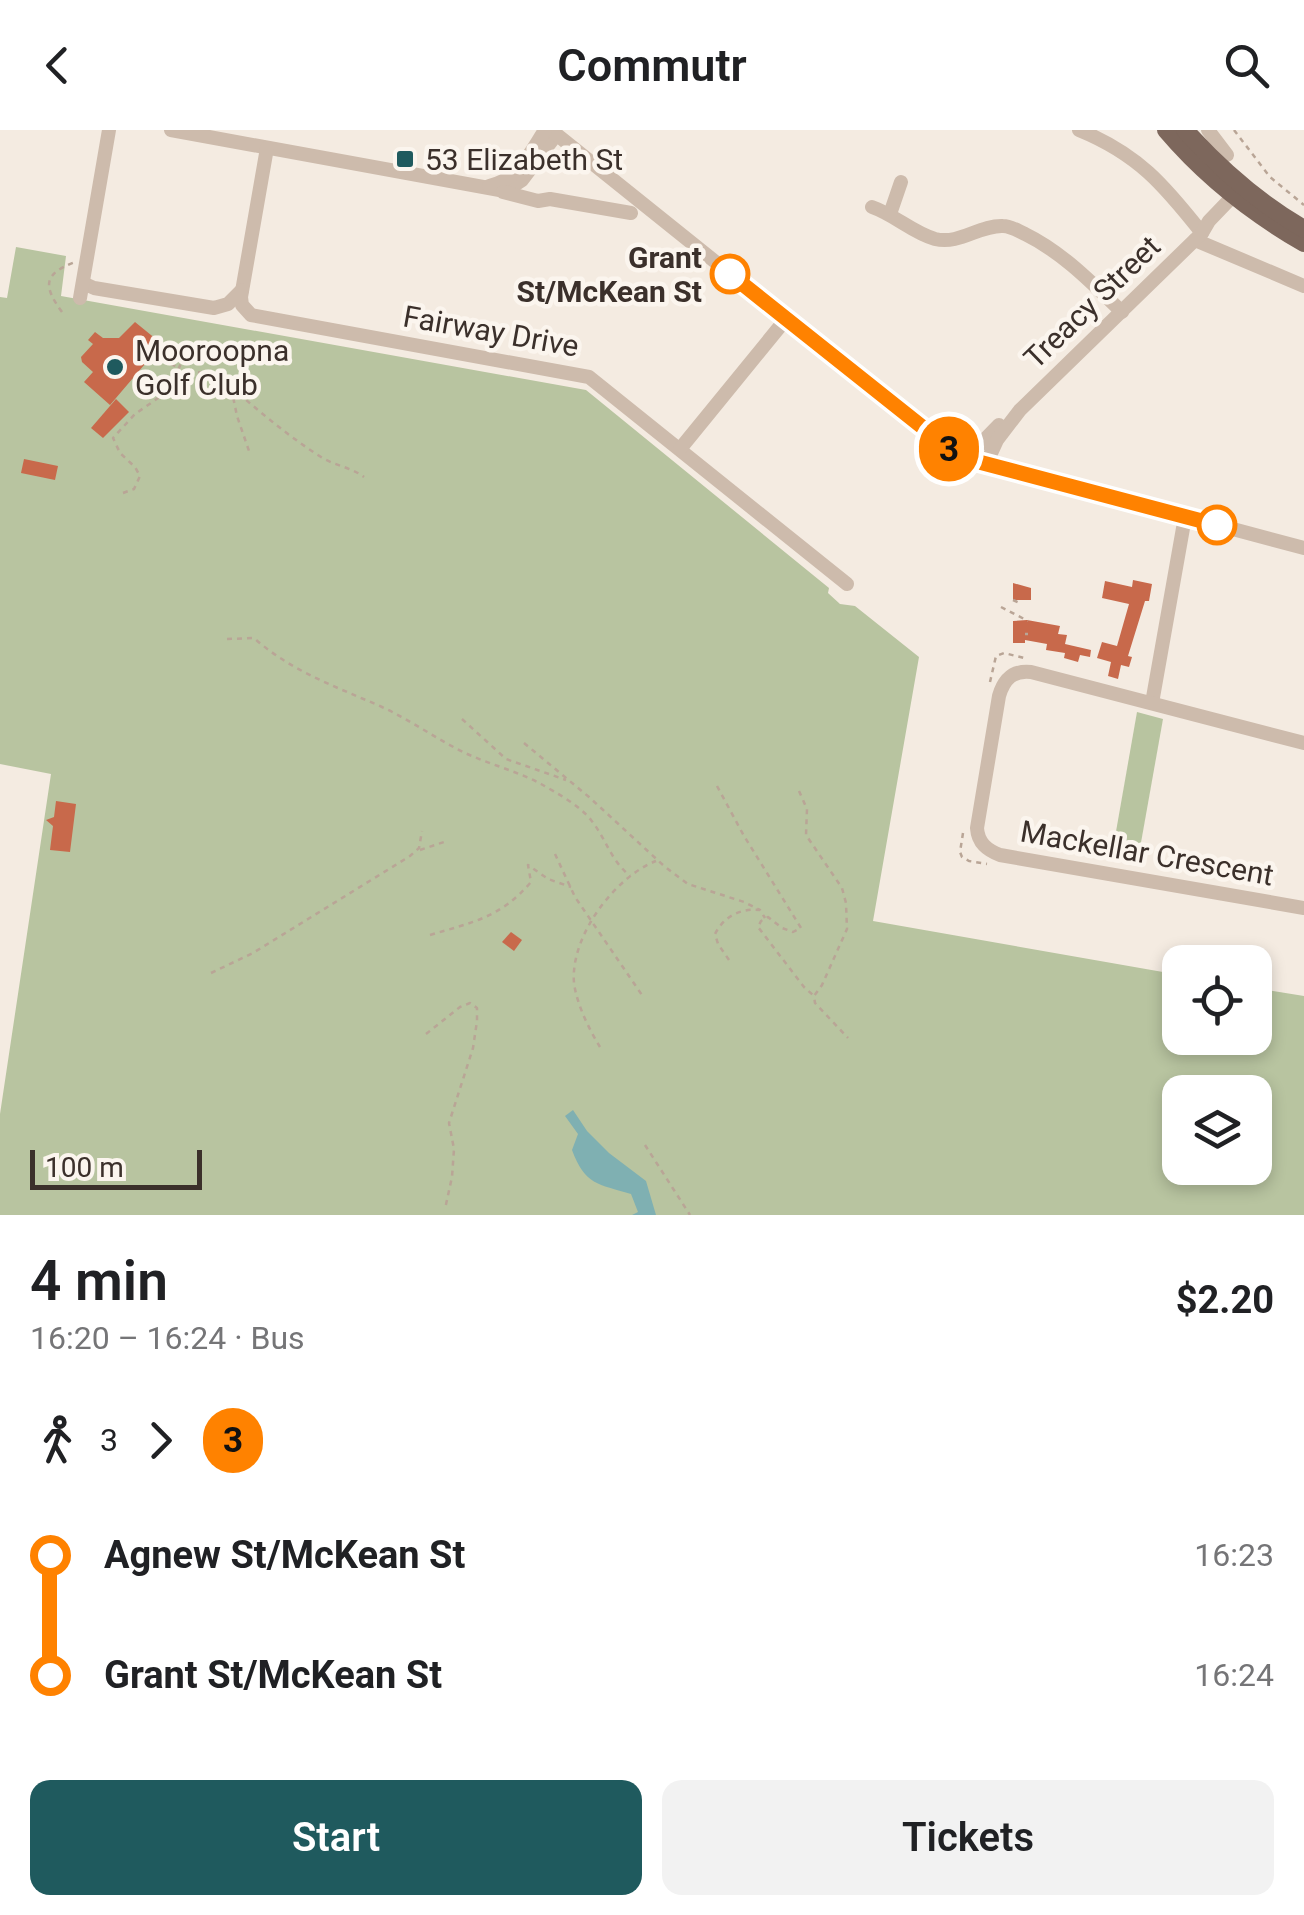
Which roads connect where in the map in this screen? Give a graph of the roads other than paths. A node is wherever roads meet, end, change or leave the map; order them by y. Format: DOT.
graph roads {
  1 [pos="109,130"];
  2 [pos="171,130"];
  3 [pos="1079,130"];
  4 [pos="1166,130"];
  5 [pos="1184,130"];
  6 [pos="1210,131"];
  7 [pos="551,132"];
  8 [pos="267,148"];
  9 [pos="1227,155"];
  10 [pos="900,182"];
  11 [pos="483,186"];
  12 [pos="1241,195"];
  13 [pos="872,208"];
  14 [pos="631,213"];
  15 [pos="890,214"];
  16 [pos="1304,229"];
  17 [pos="1199,237"];
  18 [pos="1304,244"];
  19 [pos="1304,286"];
  20 [pos="242,296"];
  21 [pos="1122,312"];
  22 [pos="786,318"];
  23 [pos="1020,410"];
  24 [pos="680,449"];
  25 [pos="966,459"];
  26 [pos="986,464"];
  27 [pos="1185,517"];
  28 [pos="1304,548"];
  29 [pos="847,584"];
  30 [pos="1152,703"];
  31 [pos="1304,743"];
  32 [pos="1304,908"];
  1 -- 20 [label="street"];
  2 -- 8 [label="street"];
  3 -- 17 [label="street"];
  4 -- 12 [label="main road"];
  5 -- 12 [label="main road"];
  6 -- 9 [label="street"];
  7 -- 11 [label="street"];
  7 -- 22 [label="street"];
  8 -- 11 [label="street"];
  8 -- 20 [label="street"];
  10 -- 15 [label="street"];
  11 -- 14 [label="street"];
  12 -- 16 [label="main road"];
  12 -- 17 [label="street, Treacy Street"];
  12 -- 18 [label="main road"];
  13 -- 15 [label="street"];
  15 -- 21 [label="street"];
  17 -- 19 [label="street"];
  17 -- 21 [label="street, Treacy Street"];
  20 -- 24 [label="street, Fairway Drive"];
  21 -- 23 [label="street, Treacy Street"];
  22 -- 24 [label="street"];
  22 -- 25 [label="street"];
  23 -- 25 [label="street, Treacy Street"];
  23 -- 26 [label="street, Treacy Street"];
  24 -- 29 [label="street, Fairway Drive"];
  25 -- 26 [label="street"];
  26 -- 27 [label="street"];
  27 -- 28 [label="street"];
  27 -- 30 [label="street"];
  30 -- 31 [label="street, Mackellar Crescent"];
  30 -- 32 [label="street, Mackellar Crescent"];
}
